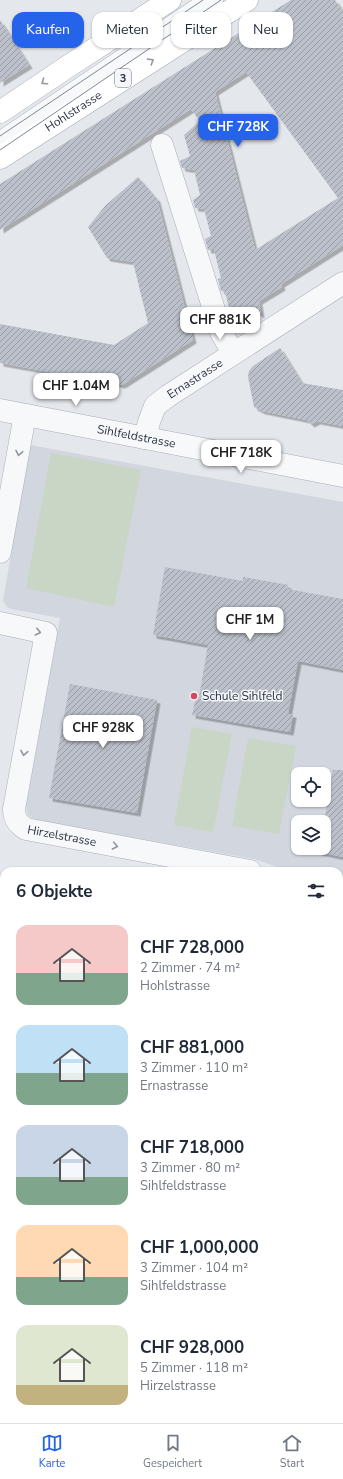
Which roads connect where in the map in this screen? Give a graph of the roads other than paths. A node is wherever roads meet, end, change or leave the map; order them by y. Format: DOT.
graph roads {
  1 [pos="170,0"];
  2 [pos="212,0"];
  3 [pos="246,0"];
  4 [pos="67,67"];
  5 [pos="84,94"];
  6 [pos="0,112"];
  7 [pos="0,143"];
  8 [pos="162,145"];
  9 [pos="0,158"];
  10 [pos="343,282"];
  11 [pos="233,353"];
  12 [pos="0,410"];
  13 [pos="25,415"];
  14 [pos="145,438"];
  15 [pos="343,476"];
  16 [pos="0,552"];
  17 [pos="0,623"];
  18 [pos="229,867"];
  1 -- 4 [label="main road"];
  2 -- 5 [label="street, Hohlstrasse"];
  5 -- 3 [label="main road, Hohlstrasse / 3, one-way"];
  4 -- 5 [label="street"];
  4 -- 6 [label="main road, one-way"];
  5 -- 7 [label="street, Hohlstrasse"];
  5 -- 9 [label="main road, Hohlstrasse / 3"];
  8 -- 11 [label="street"];
  10 -- 11 [label="street, Ernastrasse"];
  11 -- 14 [label="street, Ernastrasse"];
  12 -- 13 [label="street, Sihlfeldstrasse"];
  13 -- 14 [label="street, Sihlfeldstrasse"];
  13 -- 16 [label="street, one-way"];
  14 -- 15 [label="street, Sihlfeldstrasse"];
  17 -- 18 [label="street, Hirzelstrasse, one-way"];
}
